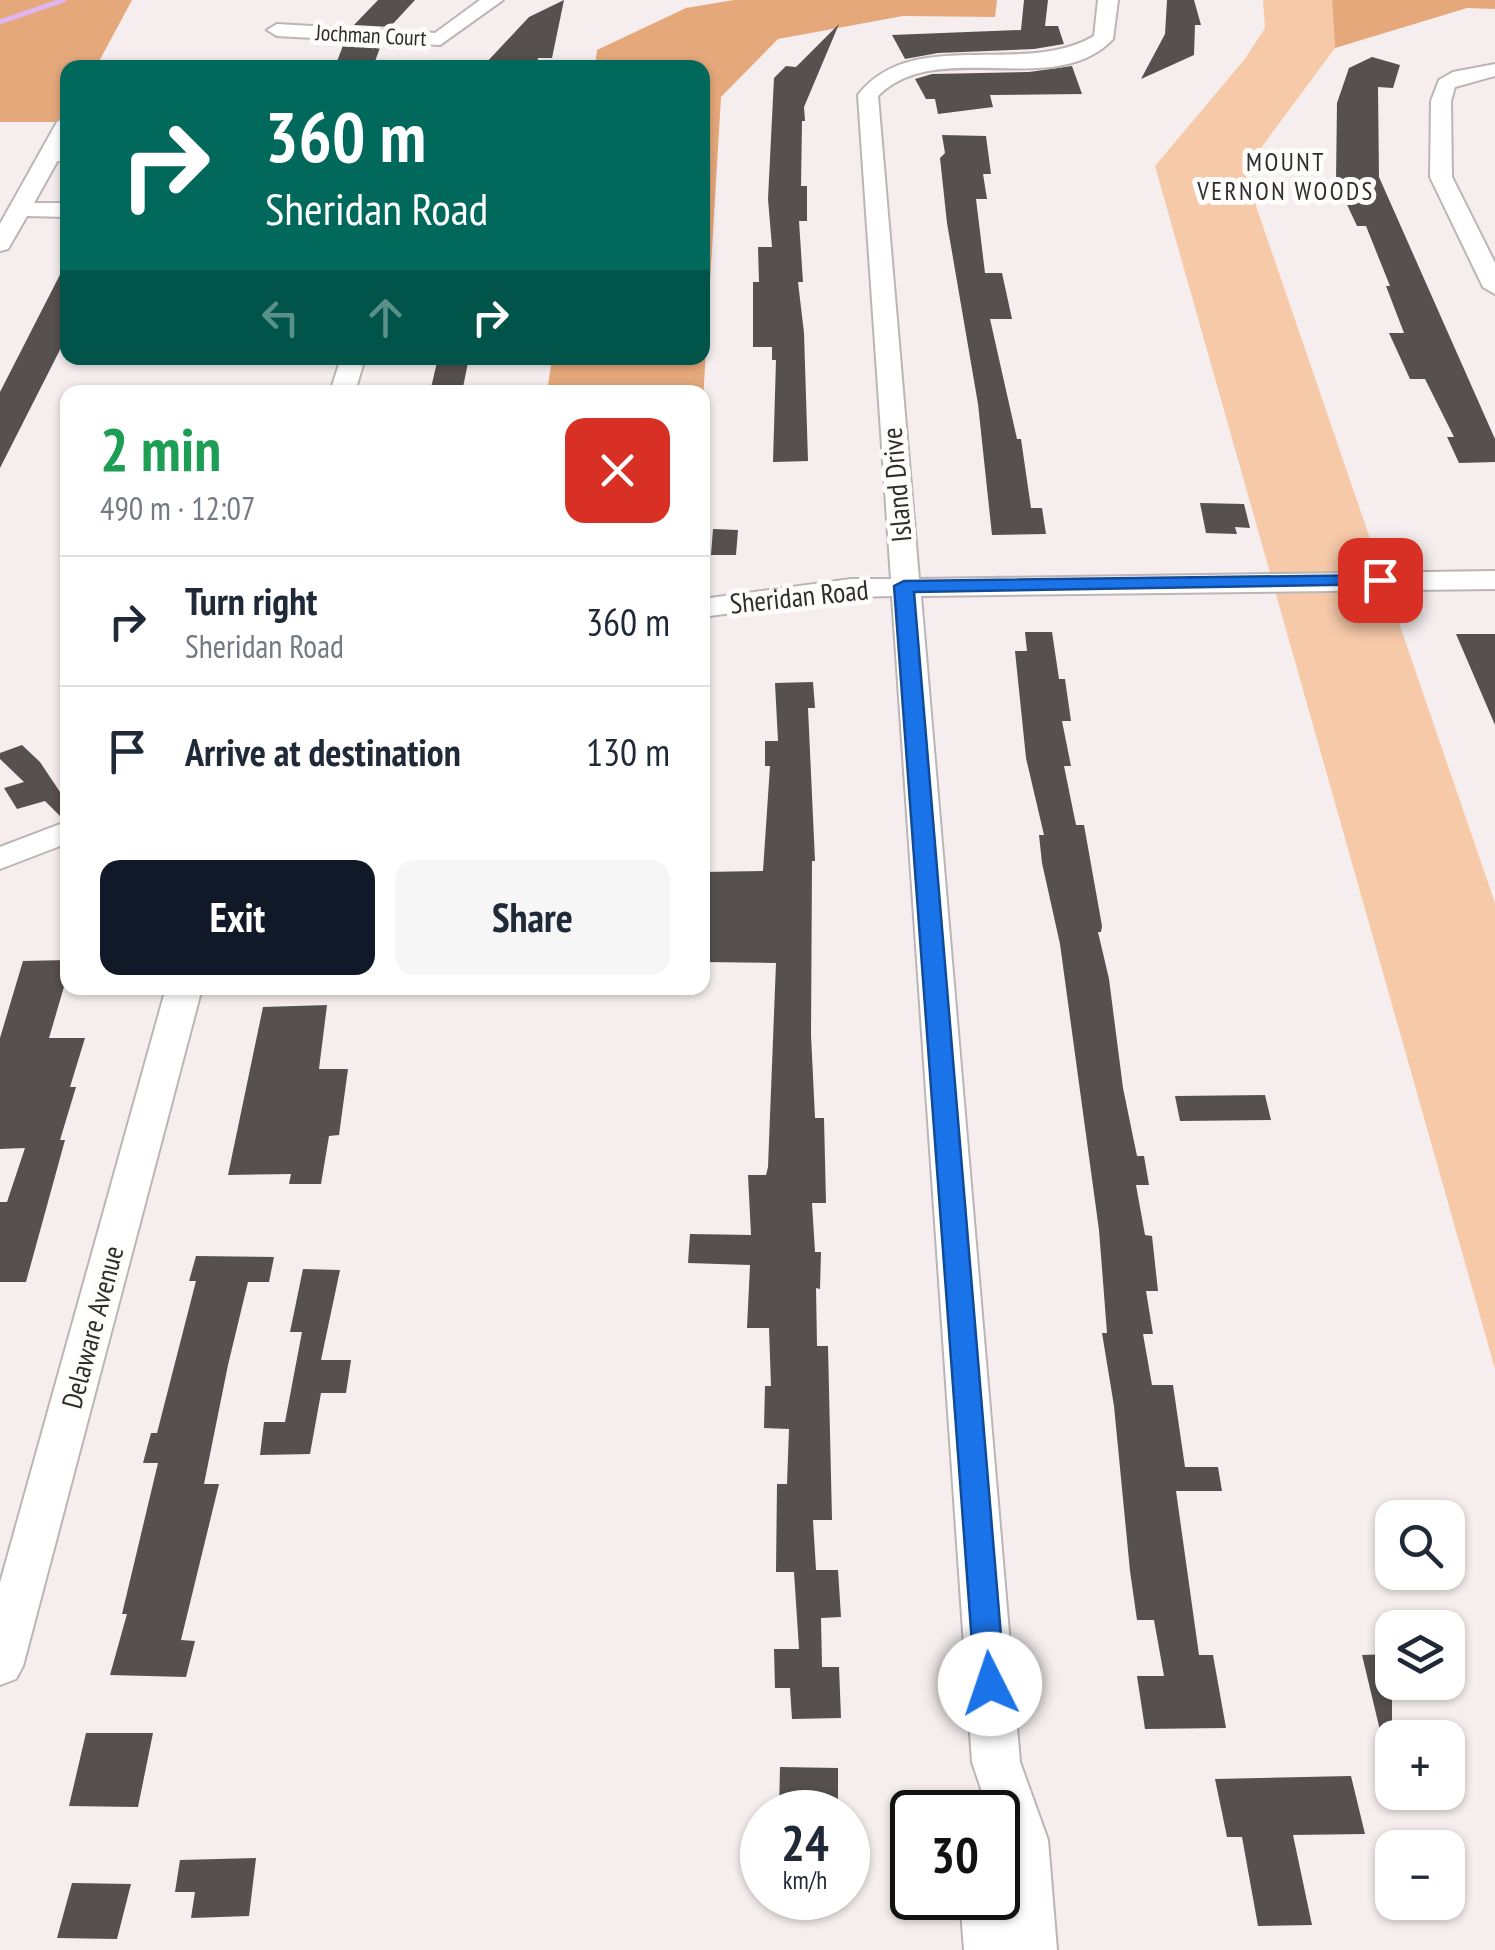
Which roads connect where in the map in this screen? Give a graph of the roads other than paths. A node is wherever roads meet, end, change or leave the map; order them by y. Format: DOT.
graph roads {
  1 [pos="493,0"];
  2 [pos="1108,0"];
  3 [pos="276,30"];
  4 [pos="1495,70"];
  5 [pos="58,158"];
  6 [pos="19,210"];
  7 [pos="60,210"];
  8 [pos="0,244"];
  9 [pos="1495,288"];
  10 [pos="1495,580"];
  11 [pos="904,586"];
  12 [pos="710,607"];
  13 [pos="60,835"];
  14 [pos="0,859"];
  15 [pos="182,995"];
  16 [pos="0,1666"];
  17 [pos="996,1762"];
  18 [pos="990,1790"];
  19 [pos="987,1920"];
  20 [pos="989,1950"];
  21 [pos="1032,1950"];
  1 -- 3 [label="street, Jochman Court"];
  2 -- 11 [label="street, Island Drive"];
  4 -- 9 [label="street"];
  5 -- 6 [label="street"];
  6 -- 7 [label="street"];
  6 -- 8 [label="street"];
  10 -- 11 [label="street, Sheridan Road"];
  11 -- 12 [label="street, Sheridan Road"];
  11 -- 17 [label="street, Island Drive"];
  13 -- 14 [label="street"];
  15 -- 16 [label="street, Delaware Avenue"];
  17 -- 18 [label="street, Island Drive"];
  17 -- 21 [label="street, Island Drive"];
  19 -- 20 [label="street"];
}
